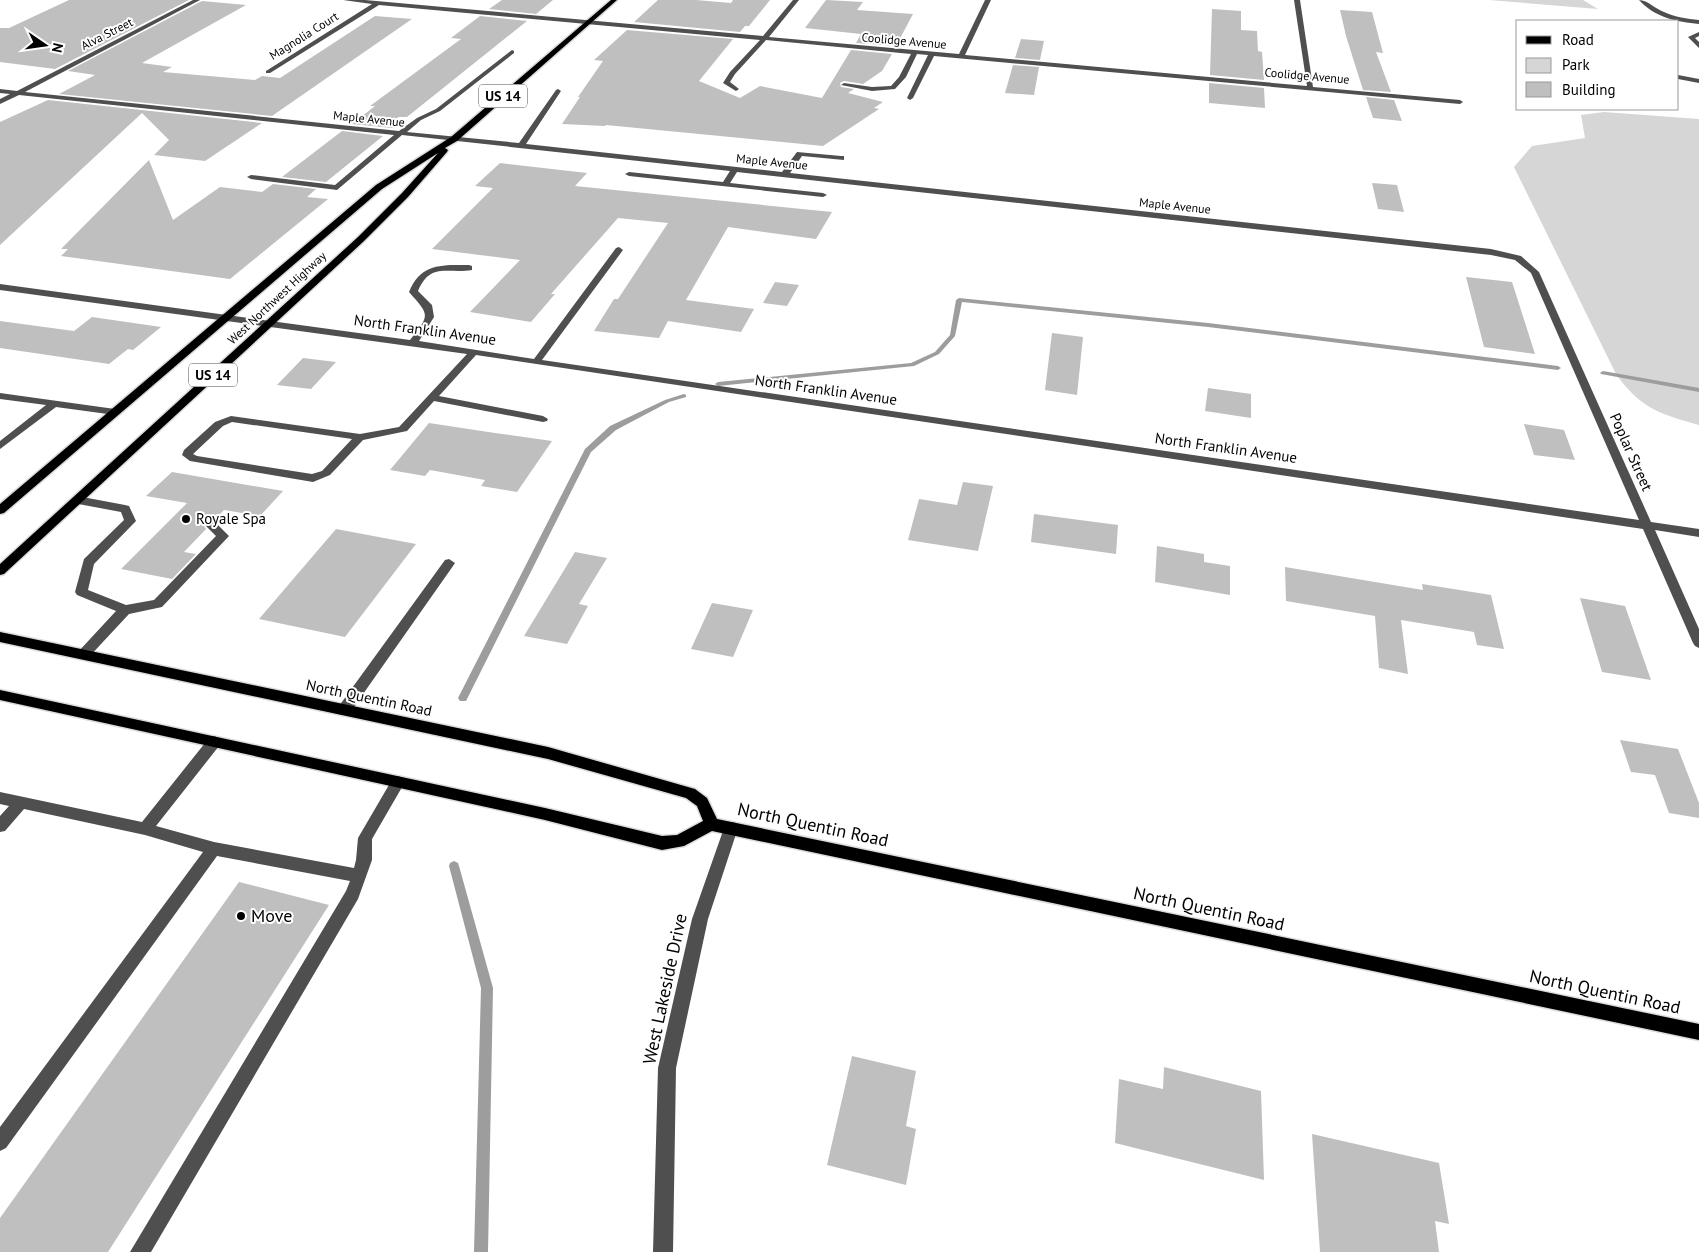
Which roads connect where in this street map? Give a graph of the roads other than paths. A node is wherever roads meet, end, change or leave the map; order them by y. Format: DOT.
graph roads {
  1 [pos="197,0"];
  2 [pos="346,0"];
  3 [pos="614,0"];
  4 [pos="796,0"];
  5 [pos="988,0"];
  6 [pos="1297,0"];
  7 [pos="1642,0"];
  8 [pos="378,3"];
  9 [pos="1699,22"];
  10 [pos="588,23"];
  11 [pos="1699,34"];
  12 [pos="764,39"];
  13 [pos="1699,46"];
  14 [pos="512,52"];
  15 [pos="914,53"];
  16 [pos="931,55"];
  17 [pos="961,57"];
  18 [pos="268,72"];
  19 [pos="1679,77"];
  20 [pos="1699,81"];
  21 [pos="844,84"];
  22 [pos="1310,87"];
  23 [pos="736,88"];
  24 [pos="558,91"];
  25 [pos="0,92"];
  26 [pos="16,93"];
  27 [pos="910,98"];
  28 [pos="0,102"];
  29 [pos="1460,102"];
  30 [pos="400,133"];
  31 [pos="454,139"];
  32 [pos="522,146"];
  33 [pos="841,158"];
  34 [pos="735,169"];
  35 [pos="629,174"];
  36 [pos="785,174"];
  37 [pos="251,177"];
  38 [pos="725,184"];
  39 [pos="823,195"];
  40 [pos="619,250"];
  41 [pos="469,268"];
  42 [pos="1536,272"];
  43 [pos="0,287"];
  44 [pos="225,318"];
  45 [pos="269,324"];
  46 [pos="412,343"];
  47 [pos="474,352"];
  48 [pos="536,362"];
  49 [pos="0,396"];
  50 [pos="432,398"];
  51 [pos="56,403"];
  52 [pos="115,412"];
  53 [pos="543,419"];
  54 [pos="360,437"];
  55 [pos="0,446"];
  56 [pos="77,500"];
  57 [pos="0,510"];
  58 [pos="1647,525"];
  59 [pos="212,526"];
  60 [pos="1699,533"];
  61 [pos="449,563"];
  62 [pos="0,572"];
  63 [pos="125,610"];
  64 [pos="0,637"];
  65 [pos="1699,643"];
  66 [pos="83,655"];
  67 [pos="0,695"];
  68 [pos="344,710"];
  69 [pos="214,742"];
  70 [pos="398,782"];
  71 [pos="0,798"];
  72 [pos="21,803"];
  73 [pos="711,824"];
  74 [pos="0,826"];
  75 [pos="732,828"];
  76 [pos="145,829"];
  77 [pos="214,849"];
  78 [pos="359,876"];
  79 [pos="1699,1032"];
  80 [pos="0,1142"];
  81 [pos="140,1252"];
  82 [pos="663,1252"];
  1 -- 26 [label="street, Alva Street"];
  2 -- 8 [label="street, Coolidge Avenue"];
  3 -- 10 [label="main road, West Northwest Highway / US 14"];
  4 -- 12 [label="street"];
  5 -- 17 [label="street"];
  6 -- 22 [label="street"];
  7 -- 9 [label="street"];
  8 -- 10 [label="street, Coolidge Avenue"];
  8 -- 18 [label="street, Magnolia Court"];
  10 -- 12 [label="street, Coolidge Avenue"];
  10 -- 31 [label="main road, West Northwest Highway / US 14"];
  11 -- 13 [label="street"];
  12 -- 15 [label="street, Coolidge Avenue"];
  12 -- 23 [label="street"];
  14 -- 30 [label="street"];
  15 -- 16 [label="street, Coolidge Avenue"];
  15 -- 21 [label="street"];
  16 -- 17 [label="street, Coolidge Avenue"];
  16 -- 27 [label="street"];
  17 -- 22 [label="street, Coolidge Avenue"];
  19 -- 20 [label="street"];
  22 -- 29 [label="street, Coolidge Avenue"];
  24 -- 32 [label="street"];
  25 -- 26 [label="street, Maple Avenue"];
  26 -- 28 [label="street, Alva Street"];
  26 -- 30 [label="street, Maple Avenue"];
  30 -- 31 [label="street, Maple Avenue"];
  30 -- 37 [label="street"];
  31 -- 32 [label="street, Maple Avenue"];
  31 -- 44 [label="main road, West Northwest Highway / US 14"];
  31 -- 45 [label="main road, West Northwest Highway / US 14"];
  32 -- 34 [label="street, Maple Avenue"];
  33 -- 36 [label="street"];
  34 -- 36 [label="street, Maple Avenue"];
  34 -- 38 [label="street"];
  35 -- 38 [label="street"];
  36 -- 42 [label="street, Maple Avenue"];
  38 -- 39 [label="street"];
  40 -- 48 [label="street"];
  41 -- 46 [label="street"];
  42 -- 58 [label="street, Poplar Street"];
  43 -- 44 [label="street, North Franklin Avenue"];
  44 -- 45 [label="street, North Franklin Avenue"];
  44 -- 52 [label="main road, West Northwest Highway / US 14"];
  45 -- 46 [label="street, North Franklin Avenue"];
  45 -- 56 [label="main road, West Northwest Highway / US 14"];
  46 -- 47 [label="street, North Franklin Avenue"];
  47 -- 48 [label="street, North Franklin Avenue"];
  47 -- 50 [label="street"];
  48 -- 58 [label="street, North Franklin Avenue"];
  49 -- 51 [label="street"];
  50 -- 53 [label="street"];
  50 -- 54 [label="street"];
  51 -- 52 [label="street"];
  51 -- 55 [label="street"];
  52 -- 57 [label="main road, West Northwest Highway / US 14"];
  54 -- 54 [label="street"];
  56 -- 62 [label="main road, West Northwest Highway / US 14"];
  56 -- 63 [label="street"];
  58 -- 60 [label="street, North Franklin Avenue"];
  58 -- 65 [label="street, Poplar Street"];
  59 -- 63 [label="street"];
  61 -- 68 [label="street"];
  63 -- 66 [label="street"];
  64 -- 66 [label="main road, North Quentin Road"];
  66 -- 68 [label="main road, North Quentin Road"];
  67 -- 69 [label="main road"];
  68 -- 73 [label="main road, North Quentin Road"];
  69 -- 70 [label="main road"];
  69 -- 76 [label="street"];
  70 -- 73 [label="main road"];
  70 -- 78 [label="street"];
  71 -- 72 [label="street"];
  72 -- 74 [label="street"];
  72 -- 76 [label="street"];
  73 -- 75 [label="main road, North Quentin Road"];
  75 -- 79 [label="main road, North Quentin Road"];
  75 -- 82 [label="street, West Lakeside Drive"];
  76 -- 77 [label="street"];
  77 -- 78 [label="street"];
  77 -- 80 [label="street"];
  78 -- 81 [label="street"];
}
